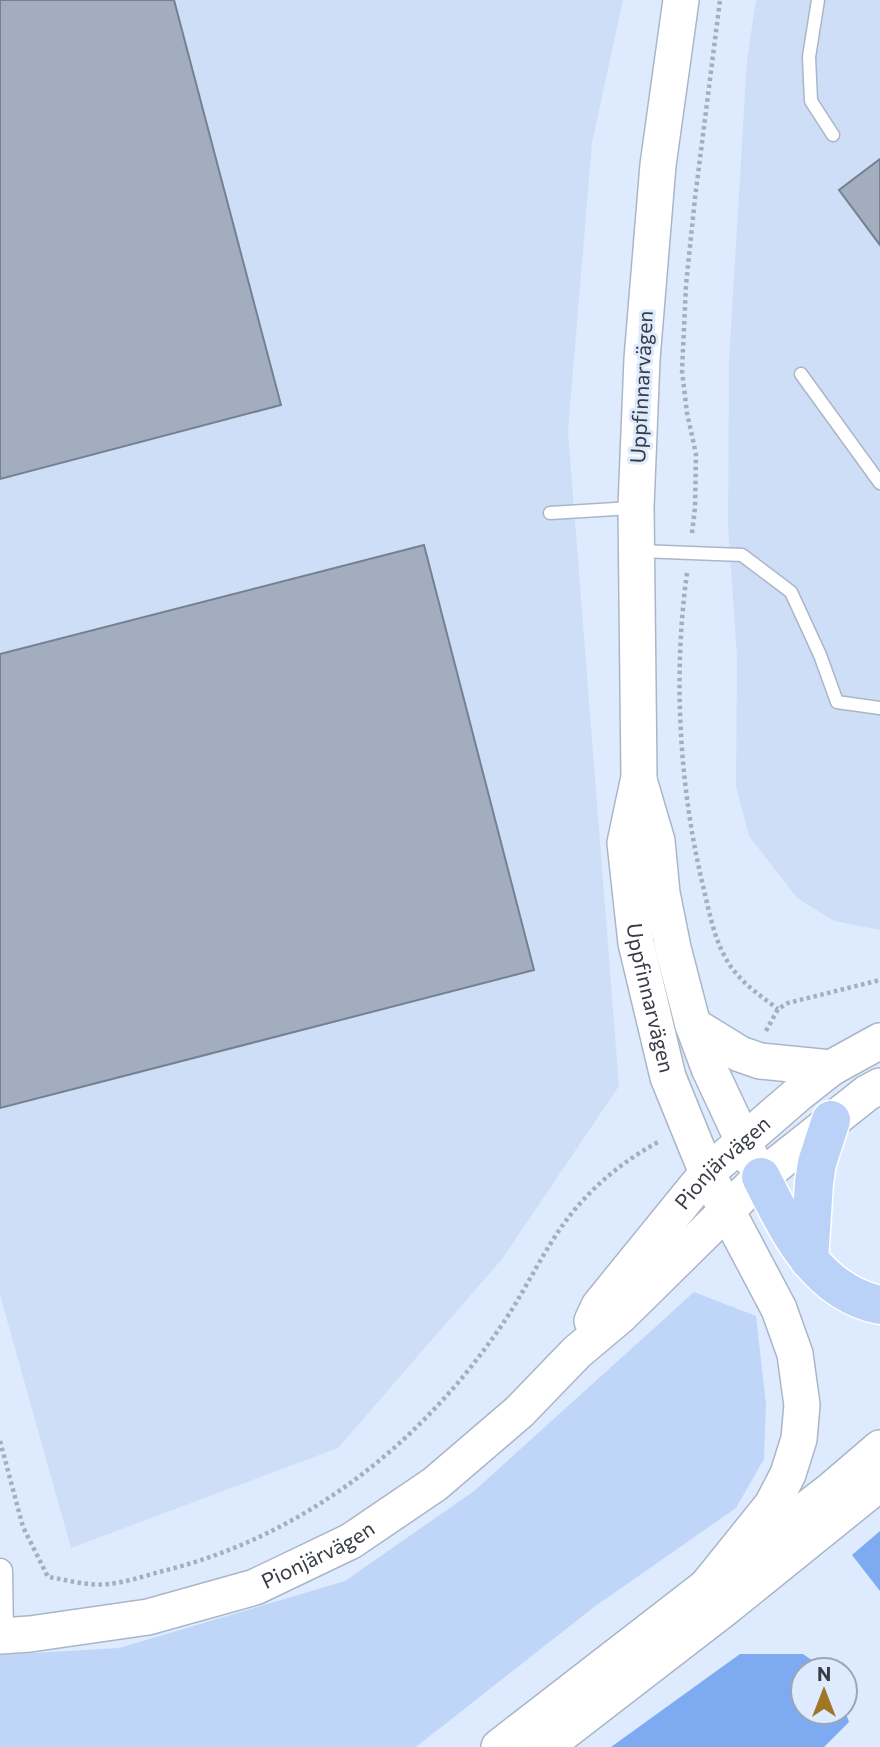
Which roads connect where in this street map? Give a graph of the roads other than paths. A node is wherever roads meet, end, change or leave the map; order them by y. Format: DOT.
graph roads {
  1 [pos="681,0"];
  2 [pos="818,0"];
  3 [pos="833,135"];
  4 [pos="801,374"];
  5 [pos="880,482"];
  6 [pos="636,507"];
  7 [pos="551,513"];
  8 [pos="636,550"];
  9 [pos="880,708"];
  10 [pos="639,777"];
  11 [pos="693,1025"];
  12 [pos="880,1041"];
  13 [pos="831,1068"];
  14 [pos="880,1086"];
  15 [pos="831,1120"];
  16 [pos="742,1142"];
  17 [pos="707,1173"];
  18 [pos="761,1177"];
  19 [pos="727,1209"];
  20 [pos="809,1260"];
  21 [pos="880,1306"];
  22 [pos="577,1352"];
  23 [pos="880,1448"];
  24 [pos="880,1483"];
  25 [pos="0,1571"];
  26 [pos="706,1587"];
  27 [pos="1,1636"];
  28 [pos="499,1747"];
  29 [pos="545,1747"];
  1 -- 6 [label="street, Uppfinnarvägen"];
  2 -- 3 [label="lane"];
  4 -- 5 [label="lane"];
  6 -- 7 [label="lane"];
  6 -- 8 [label="street, Uppfinnarvägen"];
  8 -- 9 [label="lane"];
  8 -- 10 [label="street, Uppfinnarvägen"];
  10 -- 11 [label="street, Uppfinnarvägen"];
  10 -- 17 [label="street, Uppfinnarvägen"];
  11 -- 13 [label="street"];
  11 -- 16 [label="street, Uppfinnarvägen"];
  12 -- 13 [label="street, Pionjärvägen"];
  13 -- 16 [label="street, Pionjärvägen"];
  14 -- 15 [label="street, Pionjärvägen"];
  15 -- 18 [label="street, Pionjärvägen"];
  15 -- 20 [label="highway"];
  16 -- 17 [label="street, Pionjärvägen"];
  16 -- 18 [label="street, Uppfinnarvägen"];
  17 -- 19 [label="street, Uppfinnarvägen"];
  17 -- 22 [label="street, Pionjärvägen"];
  18 -- 19 [label="street, Pionjärvägen"];
  18 -- 20 [label="highway"];
  19 -- 22 [label="street, Pionjärvägen"];
  19 -- 26 [label="street, Uppfinnarvägen"];
  20 -- 21 [label="highway"];
  22 -- 27 [label="street, Pionjärvägen"];
  23 -- 26 [label="street"];
  24 -- 29 [label="street"];
  25 -- 27 [label="street"];
  26 -- 28 [label="street"];
}
